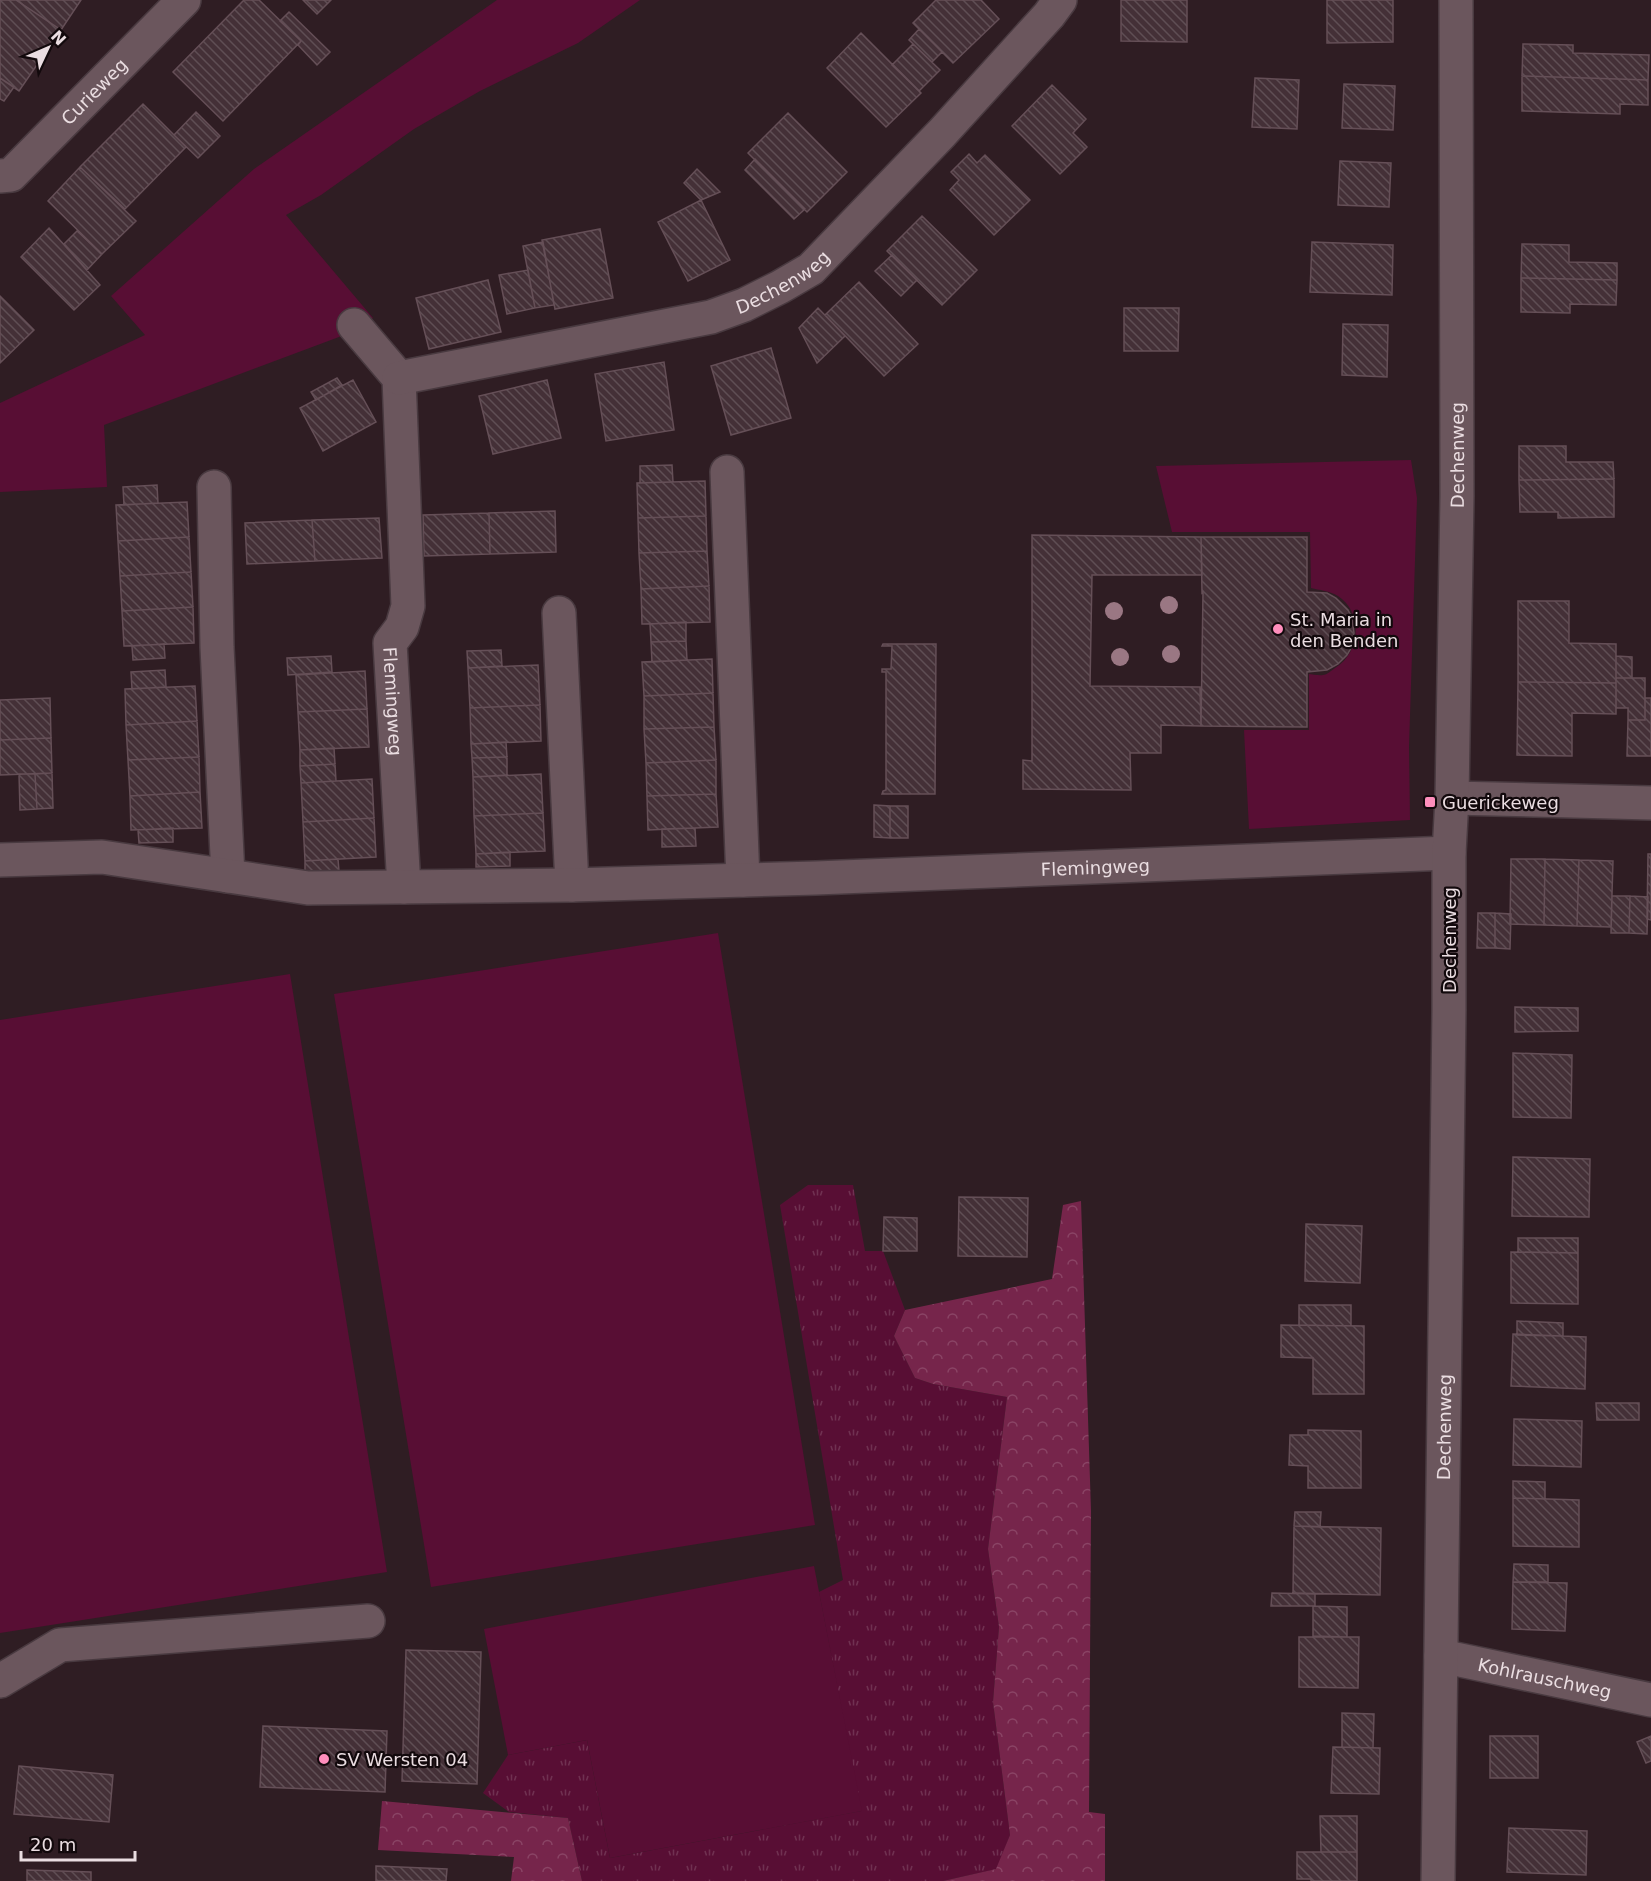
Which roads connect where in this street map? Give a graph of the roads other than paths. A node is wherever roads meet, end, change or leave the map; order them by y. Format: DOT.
graph roads {
  1 [pos="183,0"];
  2 [pos="1060,0"];
  3 [pos="1456,0"];
  4 [pos="0,176"];
  5 [pos="354,325"];
  6 [pos="399,378"];
  7 [pos="727,472"];
  8 [pos="214,487"];
  9 [pos="559,613"];
  10 [pos="1452,798"];
  11 [pos="1651,803"];
  12 [pos="1449,853"];
  13 [pos="0,860"];
  14 [pos="228,876"];
  15 [pos="743,880"];
  16 [pos="572,885"];
  17 [pos="405,887"];
  18 [pos="368,1621"];
  19 [pos="1441,1656"];
  20 [pos="0,1681"];
  21 [pos="1651,1700"];
  22 [pos="1438,1881"];
  1 -- 4 [label="street, Curieweg"];
  2 -- 6 [label="street, Dechenweg"];
  3 -- 10 [label="street, Dechenweg"];
  5 -- 6 [label="street"];
  6 -- 17 [label="street, Flemingweg"];
  7 -- 15 [label="street"];
  8 -- 14 [label="street"];
  9 -- 16 [label="street"];
  10 -- 11 [label="street"];
  10 -- 12 [label="street, Dechenweg"];
  12 -- 15 [label="street, Flemingweg"];
  12 -- 19 [label="street, Dechenweg"];
  13 -- 14 [label="street, Flemingweg"];
  14 -- 17 [label="street, Flemingweg"];
  15 -- 16 [label="street, Flemingweg"];
  16 -- 17 [label="street, Flemingweg"];
  18 -- 20 [label="street"];
  19 -- 21 [label="street, Kohlrauschweg"];
  19 -- 22 [label="street, Dechenweg"];
}
